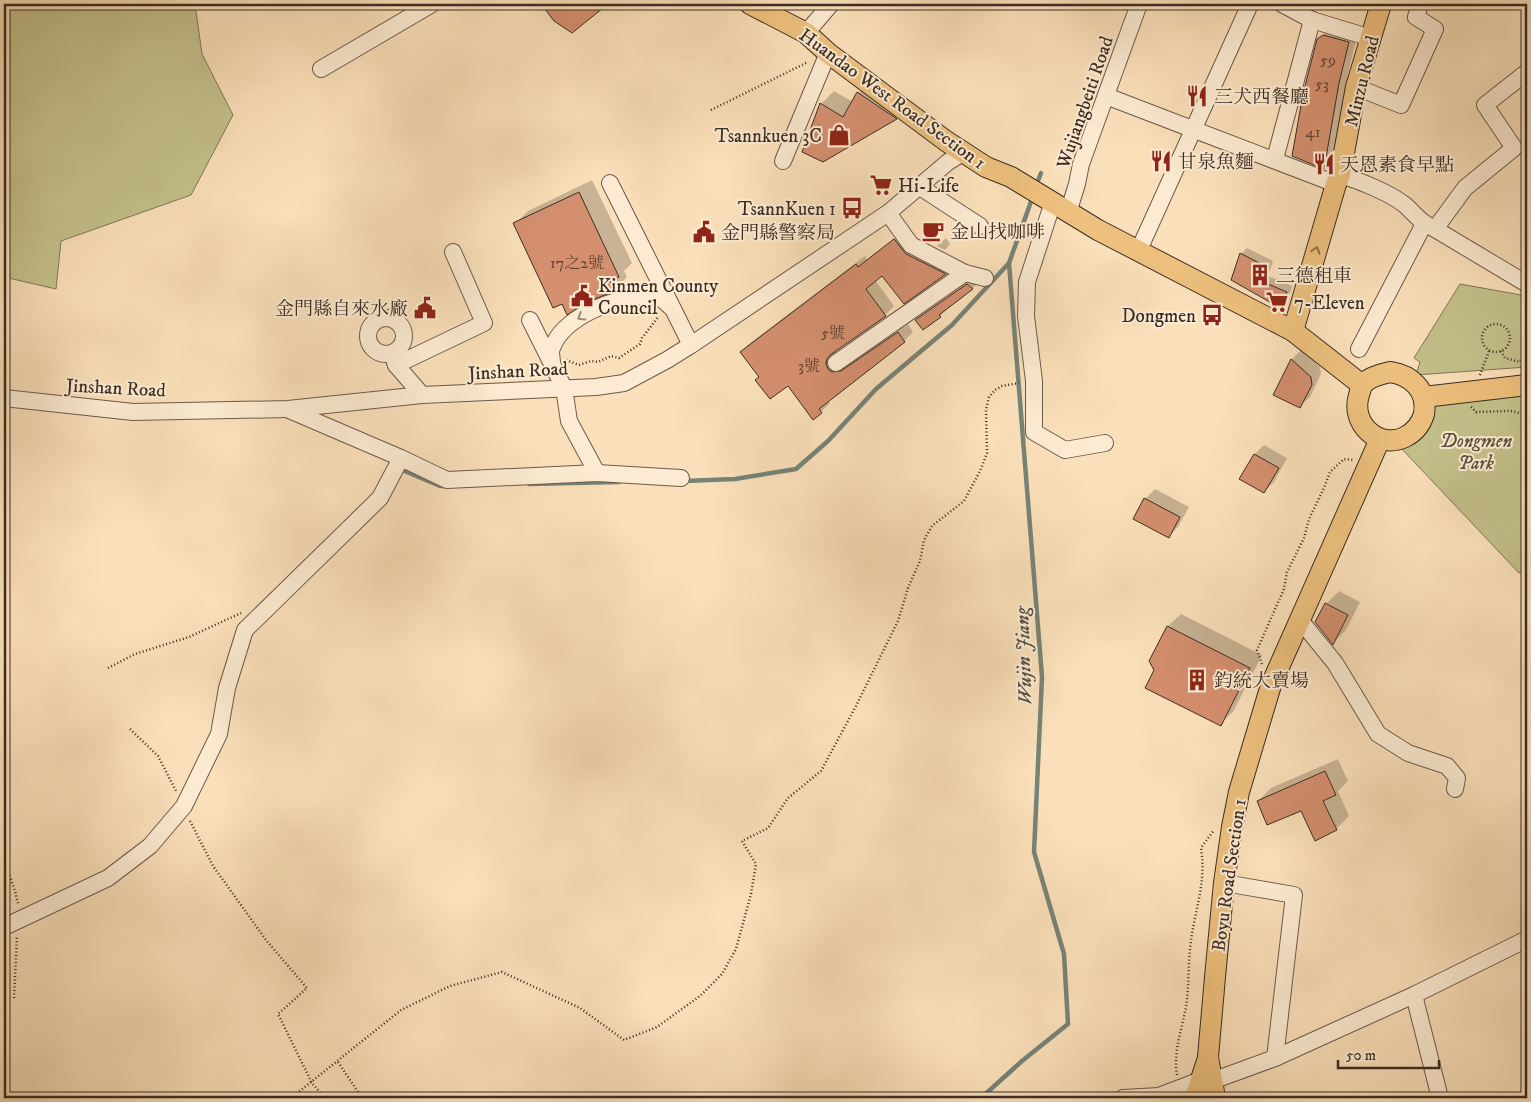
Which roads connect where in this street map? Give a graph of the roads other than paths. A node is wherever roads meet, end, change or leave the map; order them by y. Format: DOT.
graph roads {
  1 [pos="432,4"];
  2 [pos="750,4"];
  3 [pos="831,4"];
  4 [pos="1139,4"];
  5 [pos="1250,4"];
  6 [pos="1282,4"];
  7 [pos="1381,4"];
  8 [pos="1420,4"];
  9 [pos="1312,20"];
  10 [pos="806,33"];
  11 [pos="1371,38"];
  12 [pos="828,52"];
  13 [pos="321,69"];
  14 [pos="1527,72"];
  15 [pos="1356,87"];
  16 [pos="1106,96"];
  17 [pos="1194,129"];
  18 [pos="964,152"];
  19 [pos="1275,160"];
  20 [pos="783,161"];
  21 [pos="1338,179"];
  22 [pos="610,183"];
  23 [pos="920,187"];
  24 [pos="1061,207"];
  25 [pos="888,213"];
  26 [pos="980,226"];
  27 [pos="1430,227"];
  28 [pos="453,252"];
  29 [pos="1138,252"];
  30 [pos="965,274"];
  31 [pos="985,278"];
  32 [pos="1527,284"];
  33 [pos="671,307"];
  34 [pos="530,320"];
  35 [pos="1293,331"];
  36 [pos="691,345"];
  37 [pos="1359,349"];
  38 [pos="836,363"];
  39 [pos="553,364"];
  40 [pos="1527,384"];
  41 [pos="1362,385"];
  42 [pos="564,388"];
  43 [pos="422,394"];
  44 [pos="1424,397"];
  45 [pos="4,398"];
  46 [pos="288,409"];
  47 [pos="1380,439"];
  48 [pos="1105,443"];
  49 [pos="401,458"];
  50 [pos="597,473"];
  51 [pos="681,478"];
  52 [pos="1300,620"];
  53 [pos="1455,789"];
  54 [pos="1224,883"];
  55 [pos="4,927"];
  56 [pos="1527,940"];
  57 [pos="1414,995"];
  58 [pos="1275,1058"];
  59 [pos="1206,1089"];
  60 [pos="1123,1098"];
  61 [pos="1440,1098"];
  1 -- 13 [label="street"];
  2 -- 10 [label="main road, Huandao West Road Section 1"];
  3 -- 10 [label="street"];
  4 -- 16 [label="street, Wujiangbeiti Road"];
  5 -- 17 [label="street"];
  6 -- 9 [label="street"];
  7 -- 11 [label="main road, Minzu Road"];
  8 -- 15 [label="street"];
  9 -- 11 [label="street"];
  9 -- 19 [label="street"];
  10 -- 12 [label="main road, Huandao West Road Section 1"];
  11 -- 15 [label="main road, Minzu Road"];
  12 -- 18 [label="main road, Huandao West Road Section 1"];
  12 -- 20 [label="street"];
  14 -- 27 [label="street"];
  15 -- 21 [label="main road, Minzu Road"];
  16 -- 17 [label="street"];
  16 -- 24 [label="street, Wujiangbeiti Road"];
  17 -- 19 [label="street"];
  17 -- 29 [label="street"];
  18 -- 23 [label="street, Jinshan Road"];
  18 -- 24 [label="main road, Huandao West Road Section 1"];
  19 -- 21 [label="street"];
  21 -- 27 [label="street"];
  35 -- 21 [label="main road, Minzu Road, one-way"];
  22 -- 33 [label="street"];
  23 -- 25 [label="street, Jinshan Road"];
  23 -- 26 [label="street"];
  24 -- 29 [label="main road"];
  24 -- 48 [label="street, Wujiangbeiti Road"];
  25 -- 30 [label="street"];
  25 -- 36 [label="street, Jinshan Road"];
  27 -- 32 [label="street"];
  27 -- 37 [label="street"];
  28 -- 43 [label="street"];
  29 -- 35 [label="main road"];
  30 -- 31 [label="street"];
  30 -- 38 [label="street"];
  33 -- 36 [label="street"];
  33 -- 39 [label="street, one-way"];
  34 -- 39 [label="street"];
  35 -- 41 [label="main road"];
  36 -- 42 [label="street, Jinshan Road"];
  39 -- 42 [label="street"];
  40 -- 44 [label="main road"];
  41 -- 44 [label="main road"];
  41 -- 47 [label="main road"];
  42 -- 43 [label="street, Jinshan Road"];
  42 -- 50 [label="street"];
  43 -- 46 [label="street, Jinshan Road"];
  44 -- 47 [label="main road"];
  45 -- 46 [label="street, Jinshan Road"];
  46 -- 49 [label="street"];
  47 -- 52 [label="main road, Boyu Road Section 1"];
  49 -- 50 [label="street"];
  49 -- 55 [label="street"];
  50 -- 51 [label="street"];
  52 -- 53 [label="street"];
  52 -- 54 [label="main road, Boyu Road Section 1"];
  54 -- 58 [label="street"];
  54 -- 59 [label="main road, Boyu Road Section 1"];
  56 -- 57 [label="street"];
  57 -- 58 [label="street"];
  57 -- 61 [label="street"];
  58 -- 59 [label="street"];
  59 -- 60 [label="street"];
}
